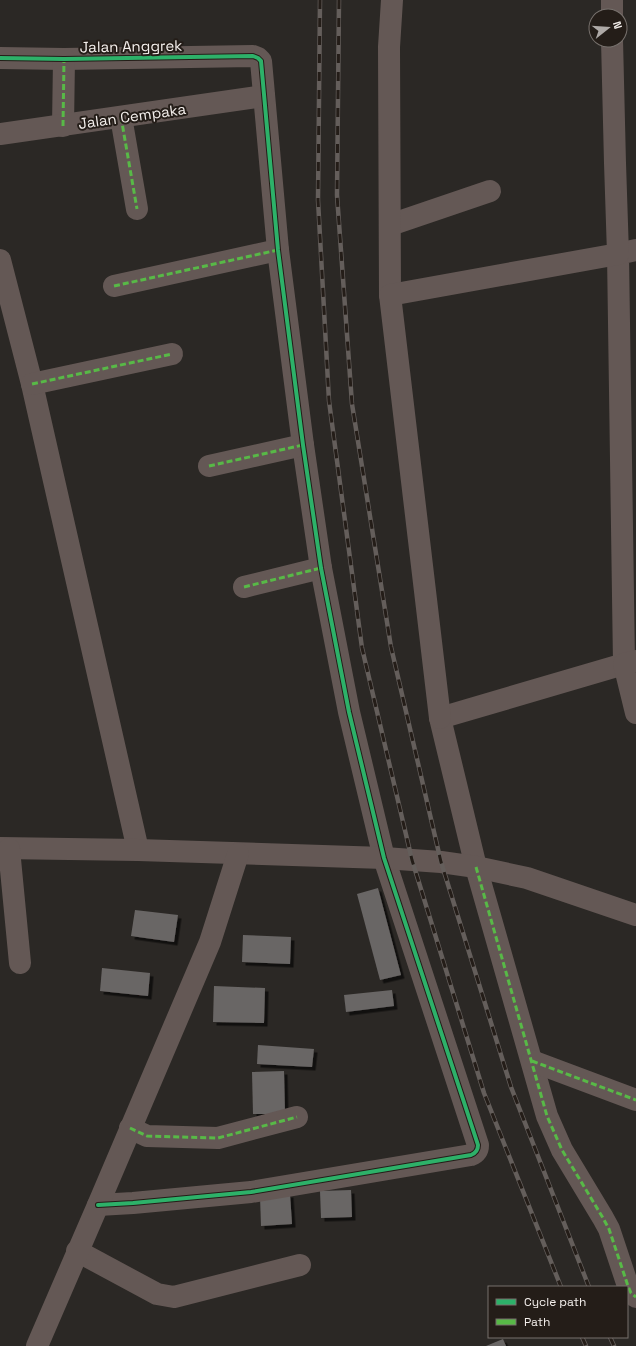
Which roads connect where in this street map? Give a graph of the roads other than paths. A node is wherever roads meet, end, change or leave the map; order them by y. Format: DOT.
graph roads {
  1 [pos="392,0"];
  2 [pos="612,48"];
  3 [pos="0,58"];
  4 [pos="64,59"];
  5 [pos="264,96"];
  6 [pos="121,117"];
  7 [pos="63,126"];
  8 [pos="0,134"];
  9 [pos="490,191"];
  10 [pos="137,209"];
  11 [pos="390,225"];
  12 [pos="278,250"];
  13 [pos="627,252"];
  14 [pos="0,260"];
  15 [pos="114,286"];
  16 [pos="390,295"];
  17 [pos="172,354"];
  18 [pos="32,384"];
  19 [pos="303,445"];
  20 [pos="209,466"];
  21 [pos="321,568"];
  22 [pos="244,587"];
  23 [pos="630,663"];
  24 [pos="636,713"];
  25 [pos="440,718"];
  26 [pos="5,849"];
  27 [pos="138,850"];
  28 [pos="238,854"];
  29 [pos="384,858"];
  30 [pos="476,867"];
  31 [pos="636,915"];
  32 [pos="20,963"];
  33 [pos="532,1061"];
  34 [pos="636,1100"];
  35 [pos="297,1117"];
  36 [pos="130,1128"];
  37 [pos="98,1205"];
  38 [pos="77,1251"];
  39 [pos="300,1265"];
  40 [pos="636,1297"];
  41 [pos="37,1346"];
  1 -- 11 [label="street"];
  2 -- 13 [label="street"];
  3 -- 4 [label="street, Jalan Anggrek"];
  4 -- 5 [label="street, Jalan Anggrek"];
  4 -- 7 [label="street"];
  5 -- 6 [label="street, Jalan Cempaka"];
  5 -- 12 [label="street"];
  6 -- 7 [label="street, Jalan Cempaka"];
  6 -- 10 [label="street"];
  7 -- 8 [label="street, Jalan Cempaka"];
  9 -- 11 [label="street"];
  11 -- 16 [label="street"];
  12 -- 15 [label="street"];
  12 -- 19 [label="street"];
  13 -- 16 [label="street"];
  13 -- 23 [label="street"];
  14 -- 18 [label="street"];
  16 -- 25 [label="street"];
  17 -- 18 [label="street"];
  18 -- 27 [label="street"];
  19 -- 20 [label="street"];
  19 -- 21 [label="street"];
  21 -- 22 [label="street"];
  21 -- 29 [label="street"];
  23 -- 24 [label="street"];
  23 -- 25 [label="street"];
  25 -- 30 [label="street"];
  26 -- 27 [label="street"];
  26 -- 32 [label="street"];
  27 -- 28 [label="street"];
  28 -- 29 [label="street"];
  28 -- 36 [label="street"];
  29 -- 30 [label="street"];
  29 -- 37 [label="street"];
  30 -- 31 [label="street"];
  30 -- 33 [label="street"];
  33 -- 34 [label="street"];
  33 -- 40 [label="street"];
  35 -- 36 [label="street"];
  36 -- 37 [label="street"];
  37 -- 38 [label="street"];
  38 -- 39 [label="street"];
  38 -- 41 [label="street"];
}
